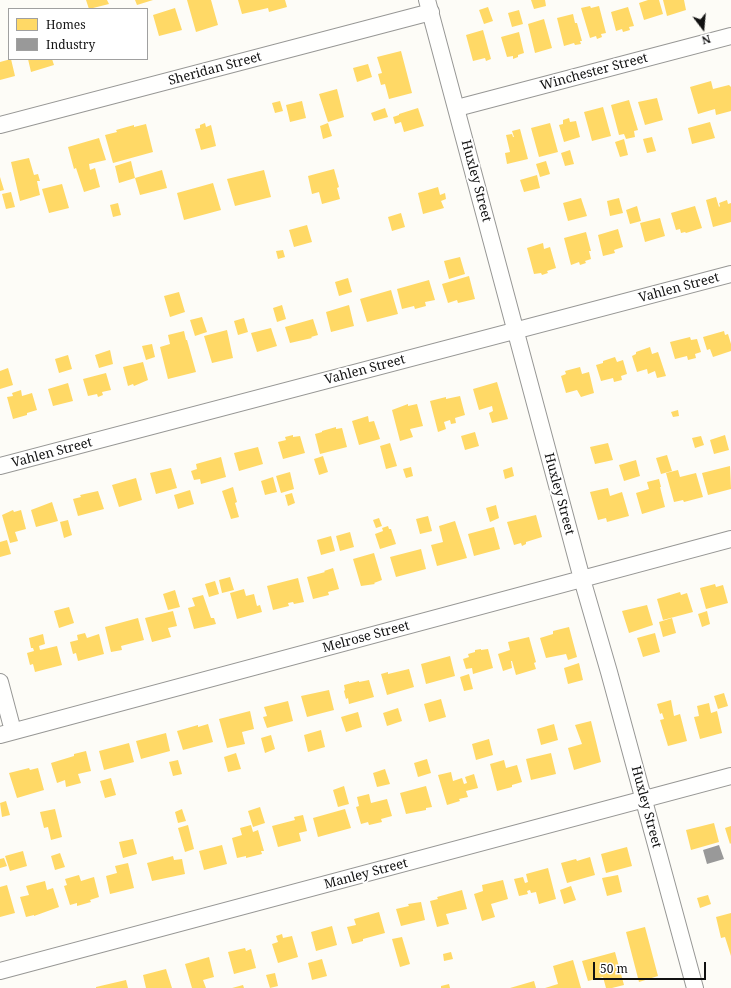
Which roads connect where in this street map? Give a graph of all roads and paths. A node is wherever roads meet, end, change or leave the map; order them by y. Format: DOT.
graph roads {
  1 [pos="429,6"];
  2 [pos="731,36"];
  3 [pos="456,108"];
  4 [pos="0,125"];
  5 [pos="731,274"];
  6 [pos="516,331"];
  7 [pos="0,466"];
  8 [pos="731,539"];
  9 [pos="582,579"];
  10 [pos="0,682"];
  11 [pos="6,733"];
  12 [pos="731,776"];
  13 [pos="643,800"];
  14 [pos="0,972"];
  15 [pos="695,988"];
  1 -- 3 [label="street, Huxley Street"];
  1 -- 4 [label="street, Sheridan Street"];
  2 -- 3 [label="street, Winchester Street"];
  3 -- 6 [label="street, Huxley Street"];
  5 -- 6 [label="street, Vahlen Street"];
  6 -- 7 [label="street, Vahlen Street"];
  6 -- 9 [label="street, Huxley Street"];
  8 -- 9 [label="street, Melrose Street"];
  9 -- 11 [label="street, Melrose Street"];
  9 -- 13 [label="street, Huxley Street"];
  10 -- 11 [label="street"];
  12 -- 13 [label="street, Manley Street"];
  13 -- 14 [label="street, Manley Street"];
  13 -- 15 [label="street, Huxley Street"];
}
